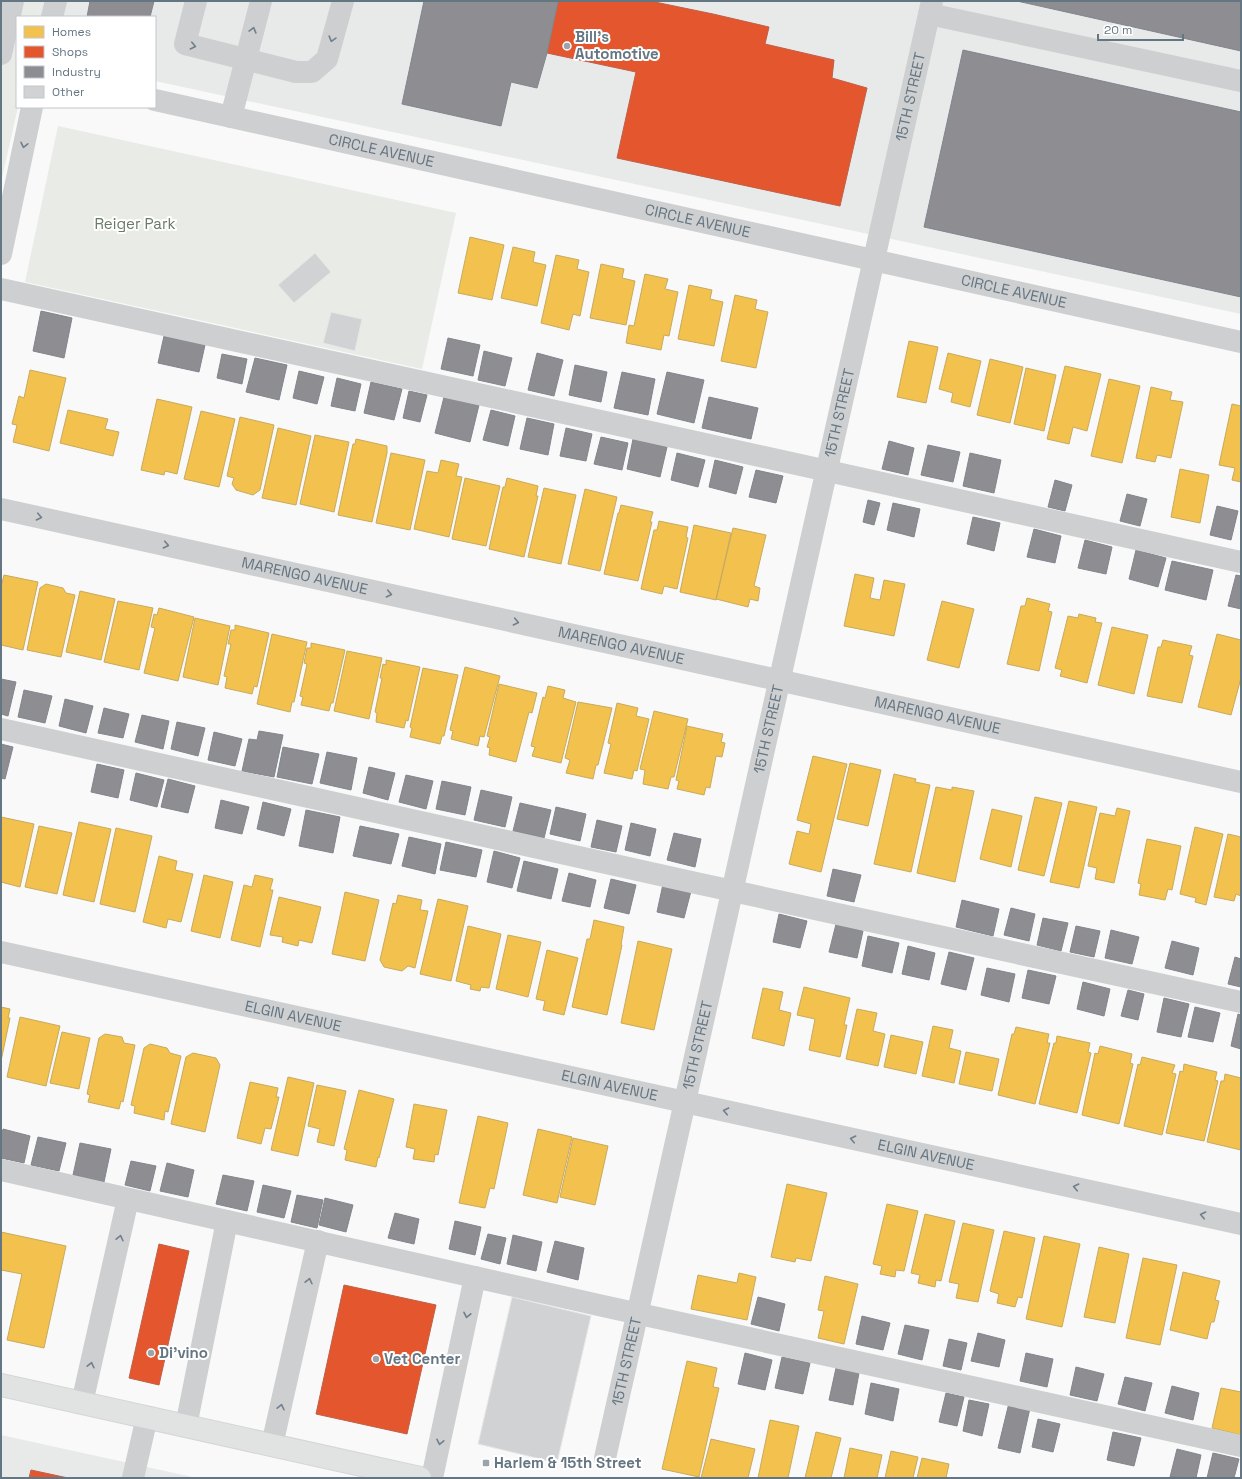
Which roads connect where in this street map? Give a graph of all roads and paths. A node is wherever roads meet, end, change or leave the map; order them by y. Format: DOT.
graph roads {
  1 [pos="13,1"];
  2 [pos="56,1"];
  3 [pos="196,1"];
  4 [pos="261,1"];
  5 [pos="343,1"];
  6 [pos="931,8"];
  7 [pos="52,16"];
  8 [pos="1,54"];
  9 [pos="246,59"];
  10 [pos="1241,81"];
  11 [pos="156,100"];
  12 [pos="32,108"];
  13 [pos="231,117"];
  14 [pos="1,254"];
  15 [pos="874,260"];
  16 [pos="1,289"];
  17 [pos="1241,342"];
  18 [pos="827,471"];
  19 [pos="1,509"];
  20 [pos="1241,562"];
  21 [pos="780,680"];
  22 [pos="1,729"];
  23 [pos="1241,782"];
  24 [pos="732,891"];
  25 [pos="1,952"];
  26 [pos="1241,1002"];
  27 [pos="685,1102"];
  28 [pos="1,1170"];
  29 [pos="128,1199"];
  30 [pos="227,1221"];
  31 [pos="1241,1224"];
  32 [pos="318,1242"];
  33 [pos="475,1277"];
  34 [pos="638,1313"];
  35 [pos="1,1386"];
  36 [pos="82,1403"];
  37 [pos="147,1417"];
  38 [pos="186,1426"];
  39 [pos="272,1445"];
  40 [pos="1241,1446"];
  41 [pos="605,1458"];
  42 [pos="133,1478"];
  43 [pos="420,1478"];
  44 [pos="432,1478"];
  1 -- 8 [label="street"];
  2 -- 7 [label="street"];
  3 -- 9 [label="street, one-way"];
  9 -- 4 [label="street, one-way"];
  5 -- 9 [label="street, one-way"];
  6 -- 10 [label="street"];
  6 -- 15 [label="street, 15TH STREET"];
  9 -- 13 [label="street"];
  11 -- 13 [label="street, CIRCLE AVENUE"];
  12 -- 14 [label="street, one-way"];
  13 -- 15 [label="street, CIRCLE AVENUE"];
  15 -- 17 [label="street, CIRCLE AVENUE"];
  15 -- 18 [label="street, 15TH STREET"];
  16 -- 18 [label="street"];
  18 -- 20 [label="street"];
  18 -- 21 [label="street, 15TH STREET"];
  19 -- 21 [label="street, MARENGO AVENUE, one-way"];
  21 -- 23 [label="street, MARENGO AVENUE"];
  21 -- 24 [label="street, 15TH STREET"];
  22 -- 24 [label="street"];
  24 -- 26 [label="street"];
  24 -- 27 [label="street, 15TH STREET"];
  25 -- 27 [label="street, ELGIN AVENUE"];
  31 -- 27 [label="street, ELGIN AVENUE, one-way"];
  27 -- 34 [label="street, 15TH STREET"];
  28 -- 29 [label="street"];
  29 -- 30 [label="street"];
  36 -- 29 [label="street, one-way"];
  30 -- 32 [label="street"];
  30 -- 38 [label="street"];
  32 -- 33 [label="street"];
  39 -- 32 [label="street, one-way"];
  33 -- 34 [label="street"];
  33 -- 44 [label="street, one-way"];
  34 -- 40 [label="street"];
  34 -- 41 [label="street, 15TH STREET"];
  35 -- 36 [label="main road"];
  36 -- 37 [label="main road"];
  37 -- 38 [label="main road"];
  37 -- 42 [label="street"];
  38 -- 39 [label="main road"];
  39 -- 43 [label="main road"];
}
